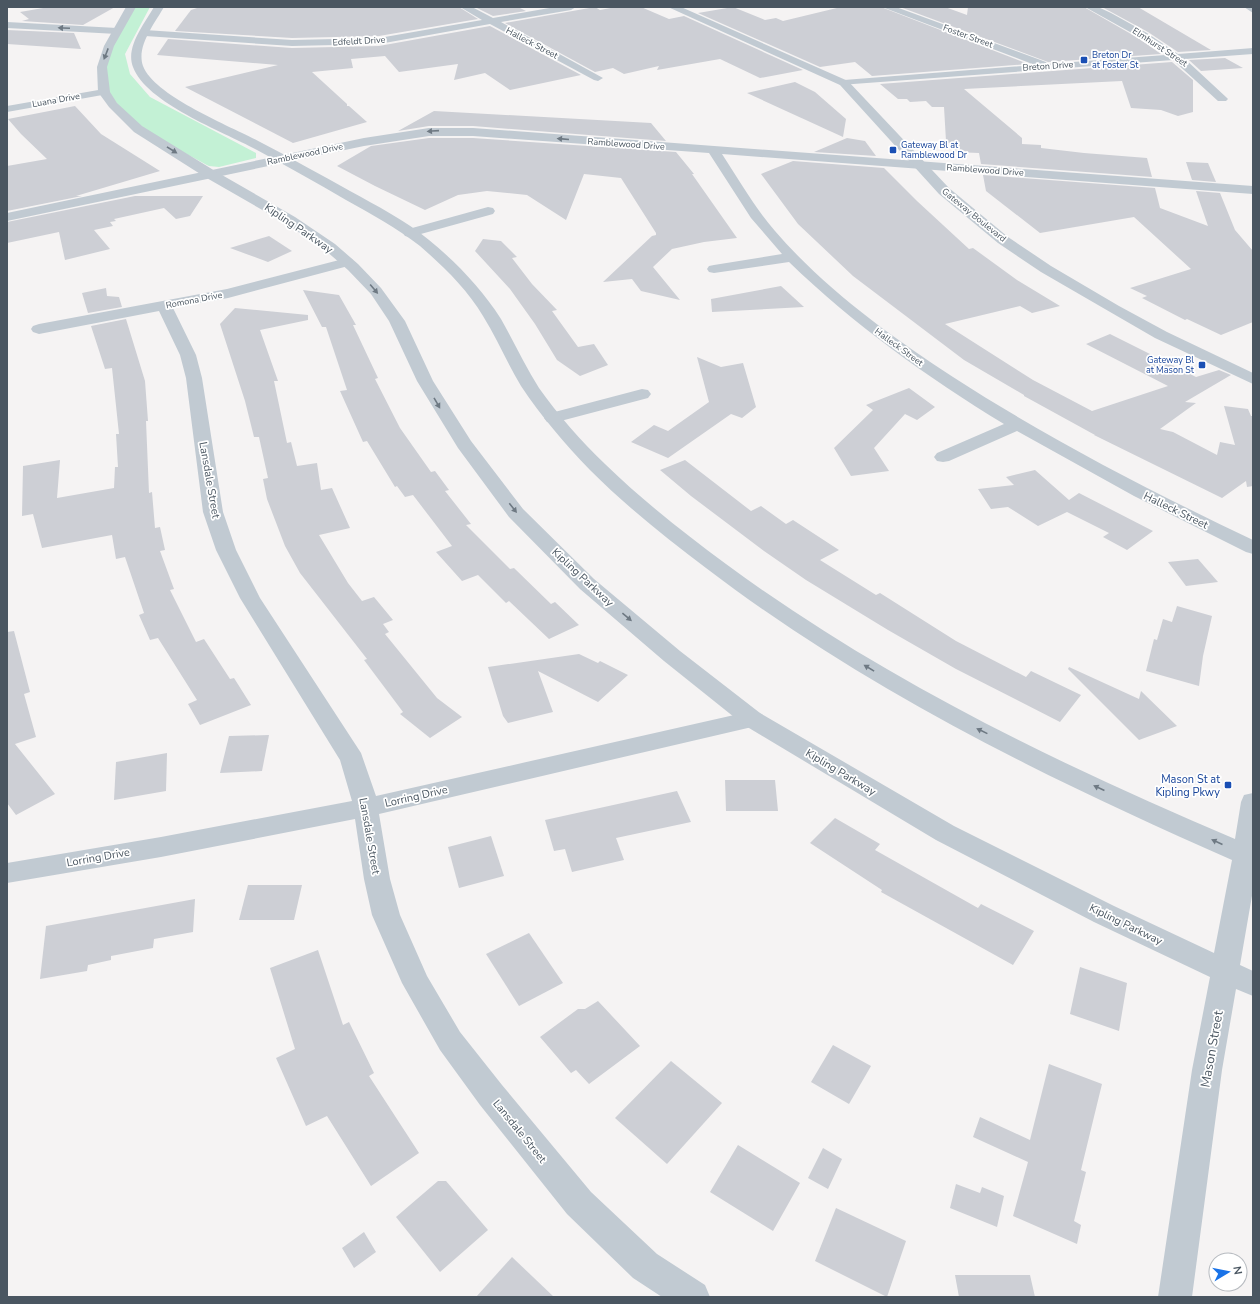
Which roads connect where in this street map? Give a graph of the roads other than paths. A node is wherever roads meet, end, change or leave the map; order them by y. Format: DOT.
graph roads {
  1 [pos="131,7"];
  2 [pos="159,7"];
  3 [pos="465,7"];
  4 [pos="571,7"];
  5 [pos="673,7"];
  6 [pos="887,7"];
  7 [pos="1090,7"];
  8 [pos="1249,7"];
  9 [pos="1253,10"];
  10 [pos="493,22"];
  11 [pos="7,25"];
  12 [pos="117,31"];
  13 [pos="145,33"];
  14 [pos="1253,50"];
  15 [pos="1174,57"];
  16 [pos="1048,66"];
  17 [pos="598,78"];
  18 [pos="844,83"];
  19 [pos="104,92"];
  20 [pos="1222,99"];
  21 [pos="7,109"];
  22 [pos="713,150"];
  23 [pos="281,159"];
  24 [pos="919,165"];
  25 [pos="210,174"];
  26 [pos="1253,190"];
  27 [pos="488,211"];
  28 [pos="7,217"];
  29 [pos="410,232"];
  30 [pos="793,257"];
  31 [pos="347,262"];
  32 [pos="714,269"];
  33 [pos="164,306"];
  34 [pos="39,329"];
  35 [pos="1253,378"];
  36 [pos="642,394"];
  37 [pos="554,418"];
  38 [pos="1016,425"];
  39 [pos="943,457"];
  40 [pos="1253,548"];
  41 [pos="752,720"];
  42 [pos="1253,802"];
  43 [pos="365,808"];
  44 [pos="1249,856"];
  45 [pos="7,873"];
  46 [pos="1225,971"];
  47 [pos="1253,984"];
  48 [pos="693,1297"];
  49 [pos="1175,1297"];
  1 -- 12 [label="street"];
  2 -- 13 [label="street"];
  3 -- 10 [label="street, Halleck Street"];
  4 -- 10 [label="street, Edfeldt Drive"];
  5 -- 18 [label="street, Gateway Boulevard"];
  6 -- 16 [label="street, Foster Street"];
  7 -- 15 [label="street, Elmhurst Street"];
  8 -- 9 [label="street"];
  10 -- 13 [label="street, Edfeldt Drive"];
  10 -- 17 [label="street, Halleck Street"];
  12 -- 11 [label="street, one-way"];
  12 -- 19 [label="street, one-way"];
  13 -- 23 [label="street"];
  14 -- 15 [label="street, Breton Drive"];
  15 -- 16 [label="street, Breton Drive"];
  15 -- 20 [label="street, Elmhurst Street"];
  16 -- 18 [label="street, Breton Drive"];
  18 -- 24 [label="street, Gateway Boulevard"];
  19 -- 21 [label="street, Luana Drive"];
  19 -- 25 [label="street, Kipling Parkway, one-way"];
  22 -- 23 [label="street, Ramblewood Drive, one-way"];
  22 -- 24 [label="street, Ramblewood Drive"];
  22 -- 30 [label="street, Halleck Street"];
  23 -- 25 [label="street, Ramblewood Drive"];
  23 -- 29 [label="street"];
  24 -- 26 [label="street, Ramblewood Drive"];
  24 -- 35 [label="street, Gateway Boulevard"];
  25 -- 28 [label="street, Ramblewood Drive"];
  25 -- 31 [label="street, Kipling Parkway"];
  27 -- 29 [label="street"];
  29 -- 37 [label="street"];
  30 -- 32 [label="street"];
  30 -- 38 [label="street, Halleck Street"];
  31 -- 33 [label="street, Romona Drive"];
  31 -- 41 [label="street, Kipling Parkway, one-way"];
  33 -- 34 [label="street, Romona Drive"];
  33 -- 43 [label="street, Lansdale Street"];
  36 -- 37 [label="street"];
  44 -- 37 [label="street, one-way"];
  38 -- 39 [label="street"];
  38 -- 40 [label="street, Halleck Street"];
  41 -- 43 [label="street, Lorring Drive"];
  41 -- 46 [label="street, Kipling Parkway"];
  42 -- 44 [label="street, Mason Street"];
  43 -- 45 [label="street, Lorring Drive"];
  43 -- 48 [label="street, Lansdale Street"];
  44 -- 46 [label="street, Mason Street"];
  46 -- 47 [label="street, Kipling Parkway"];
  46 -- 49 [label="street, Mason Street"];
}
